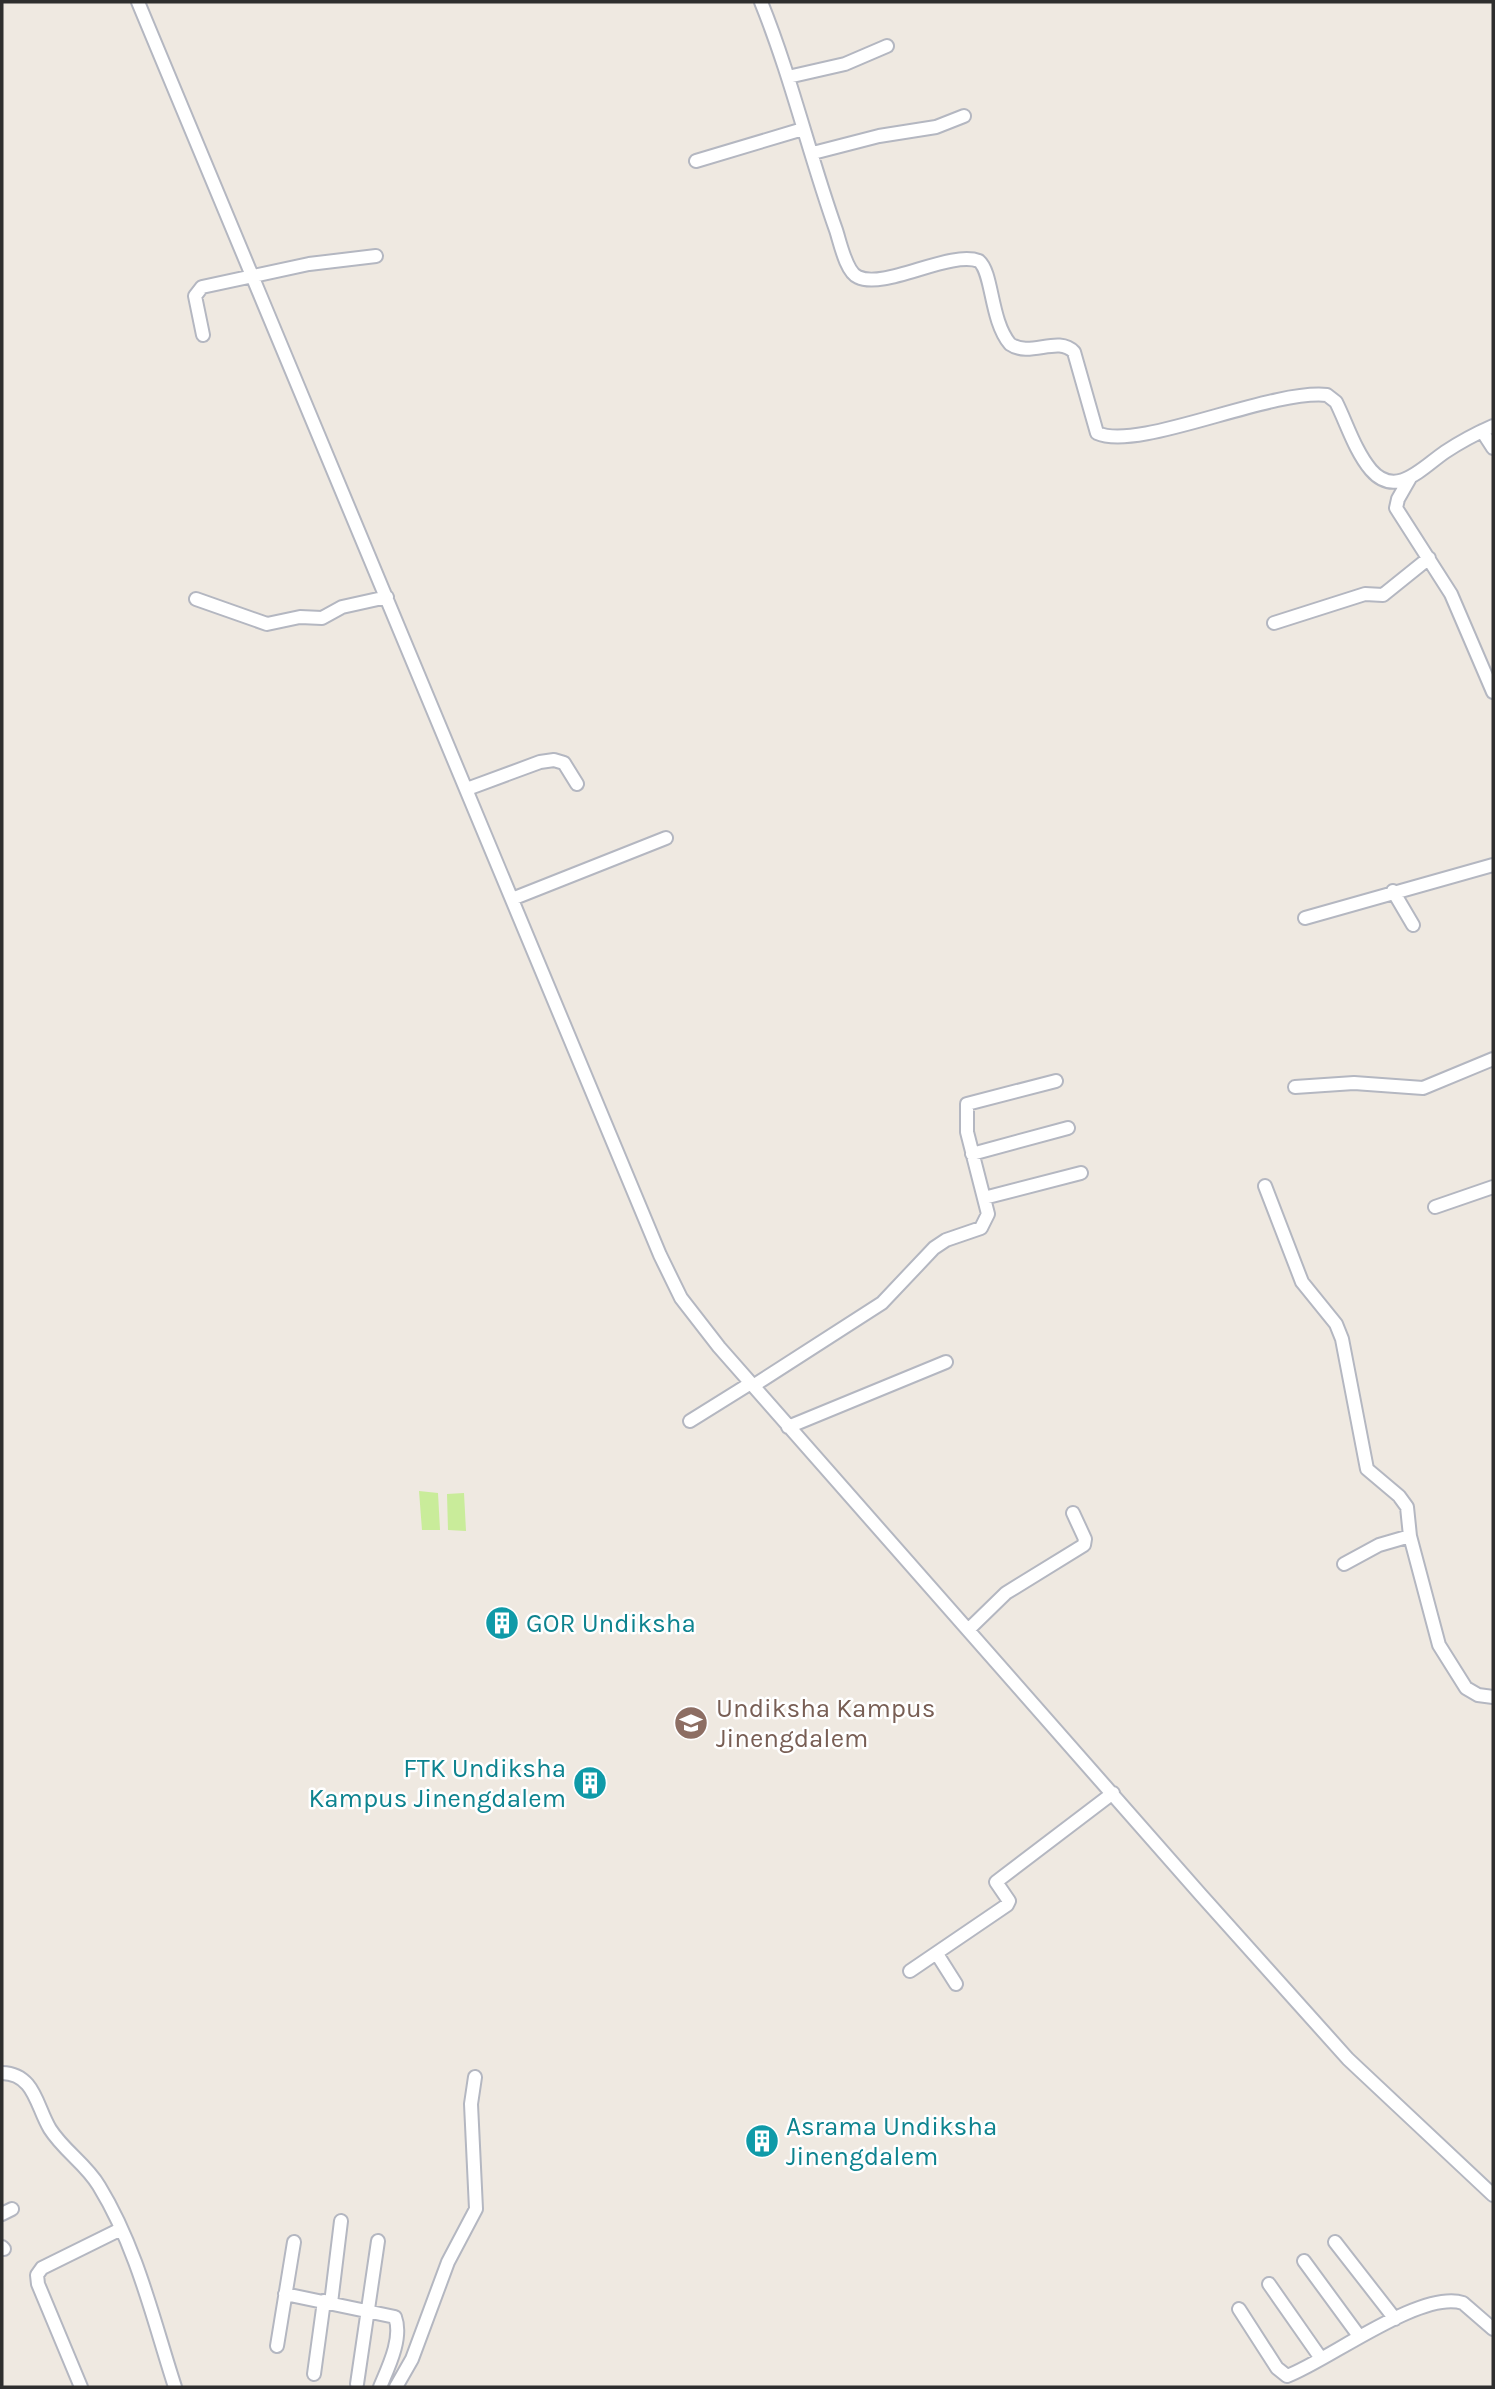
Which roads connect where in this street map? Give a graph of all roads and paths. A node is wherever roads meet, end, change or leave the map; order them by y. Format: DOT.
graph roads {
  1 [pos="138,2"];
  2 [pos="761,2"];
  3 [pos="887,46"];
  4 [pos="788,77"];
  5 [pos="964,116"];
  6 [pos="803,129"];
  7 [pos="814,153"];
  8 [pos="696,161"];
  9 [pos="376,256"];
  10 [pos="253,275"];
  11 [pos="203,335"];
  12 [pos="1488,428"];
  13 [pos="1493,448"];
  14 [pos="1410,478"];
  15 [pos="1429,558"];
  16 [pos="387,597"];
  17 [pos="196,599"];
  18 [pos="1274,623"];
  19 [pos="1493,692"];
  20 [pos="577,784"];
  21 [pos="467,789"];
  22 [pos="666,838"];
  23 [pos="1493,865"];
  24 [pos="1393,891"];
  25 [pos="513,899"];
  26 [pos="1305,918"];
  27 [pos="1413,925"];
  28 [pos="1493,1059"];
  29 [pos="1056,1081"];
  30 [pos="1294,1087"];
  31 [pos="1068,1128"];
  32 [pos="972,1154"];
  33 [pos="1081,1173"];
  34 [pos="1265,1186"];
  35 [pos="1493,1187"];
  36 [pos="984,1198"];
  37 [pos="1435,1207"];
  38 [pos="946,1362"];
  39 [pos="752,1384"];
  40 [pos="690,1421"];
  41 [pos="788,1427"];
  42 [pos="1073,1513"];
  43 [pos="1410,1536"];
  44 [pos="1345,1564"];
  45 [pos="968,1630"];
  46 [pos="1493,1698"];
  47 [pos="1113,1793"];
  48 [pos="937,1954"];
  49 [pos="910,1971"];
  50 [pos="956,1984"];
  51 [pos="2,2073"];
  52 [pos="475,2077"];
  53 [pos="1493,2195"];
  54 [pos="341,2221"];
  55 [pos="121,2229"];
  56 [pos="378,2241"];
  57 [pos="294,2242"];
  58 [pos="1335,2242"];
  59 [pos="1304,2262"];
  60 [pos="1269,2284"];
  61 [pos="285,2294"];
  62 [pos="328,2302"];
  63 [pos="366,2309"];
  64 [pos="1239,2309"];
  65 [pos="1395,2319"];
  66 [pos="1493,2329"];
  67 [pos="1359,2336"];
  68 [pos="276,2346"];
  69 [pos="1320,2357"];
  70 [pos="314,2374"];
  71 [pos="357,2384"];
  72 [pos="81,2387"];
  73 [pos="175,2387"];
  74 [pos="380,2387"];
  75 [pos="396,2387"];
  1 -- 10 [label="street"];
  2 -- 4 [label="street"];
  3 -- 4 [label="street"];
  4 -- 6 [label="street"];
  5 -- 7 [label="street"];
  6 -- 7 [label="street"];
  6 -- 8 [label="street"];
  7 -- 14 [label="street"];
  9 -- 10 [label="street"];
  10 -- 11 [label="street"];
  10 -- 16 [label="street"];
  12 -- 13 [label="street"];
  12 -- 14 [label="street"];
  14 -- 15 [label="street"];
  15 -- 18 [label="street"];
  15 -- 19 [label="street"];
  16 -- 17 [label="street"];
  16 -- 21 [label="street"];
  20 -- 21 [label="street"];
  21 -- 25 [label="street"];
  22 -- 25 [label="street"];
  23 -- 24 [label="street"];
  24 -- 26 [label="street"];
  24 -- 27 [label="street"];
  25 -- 39 [label="street"];
  28 -- 30 [label="street"];
  29 -- 32 [label="street"];
  31 -- 32 [label="street"];
  32 -- 36 [label="street"];
  33 -- 36 [label="street"];
  34 -- 43 [label="street"];
  35 -- 37 [label="street"];
  36 -- 39 [label="street"];
  38 -- 41 [label="street"];
  39 -- 40 [label="street"];
  39 -- 41 [label="street"];
  41 -- 45 [label="street"];
  42 -- 45 [label="street"];
  43 -- 44 [label="street"];
  43 -- 46 [label="street"];
  45 -- 47 [label="street"];
  47 -- 48 [label="street"];
  47 -- 53 [label="street"];
  48 -- 49 [label="street"];
  48 -- 50 [label="street"];
  51 -- 55 [label="street"];
  52 -- 75 [label="street"];
  54 -- 62 [label="street"];
  55 -- 72 [label="street"];
  55 -- 73 [label="street"];
  56 -- 63 [label="street"];
  57 -- 61 [label="street"];
  58 -- 65 [label="street"];
  59 -- 67 [label="street"];
  60 -- 69 [label="street"];
  61 -- 62 [label="street"];
  61 -- 68 [label="street"];
  62 -- 63 [label="street"];
  62 -- 70 [label="street"];
  63 -- 71 [label="street"];
  63 -- 74 [label="street"];
  64 -- 69 [label="street"];
  65 -- 66 [label="street"];
  65 -- 67 [label="street"];
  67 -- 69 [label="street"];
}
